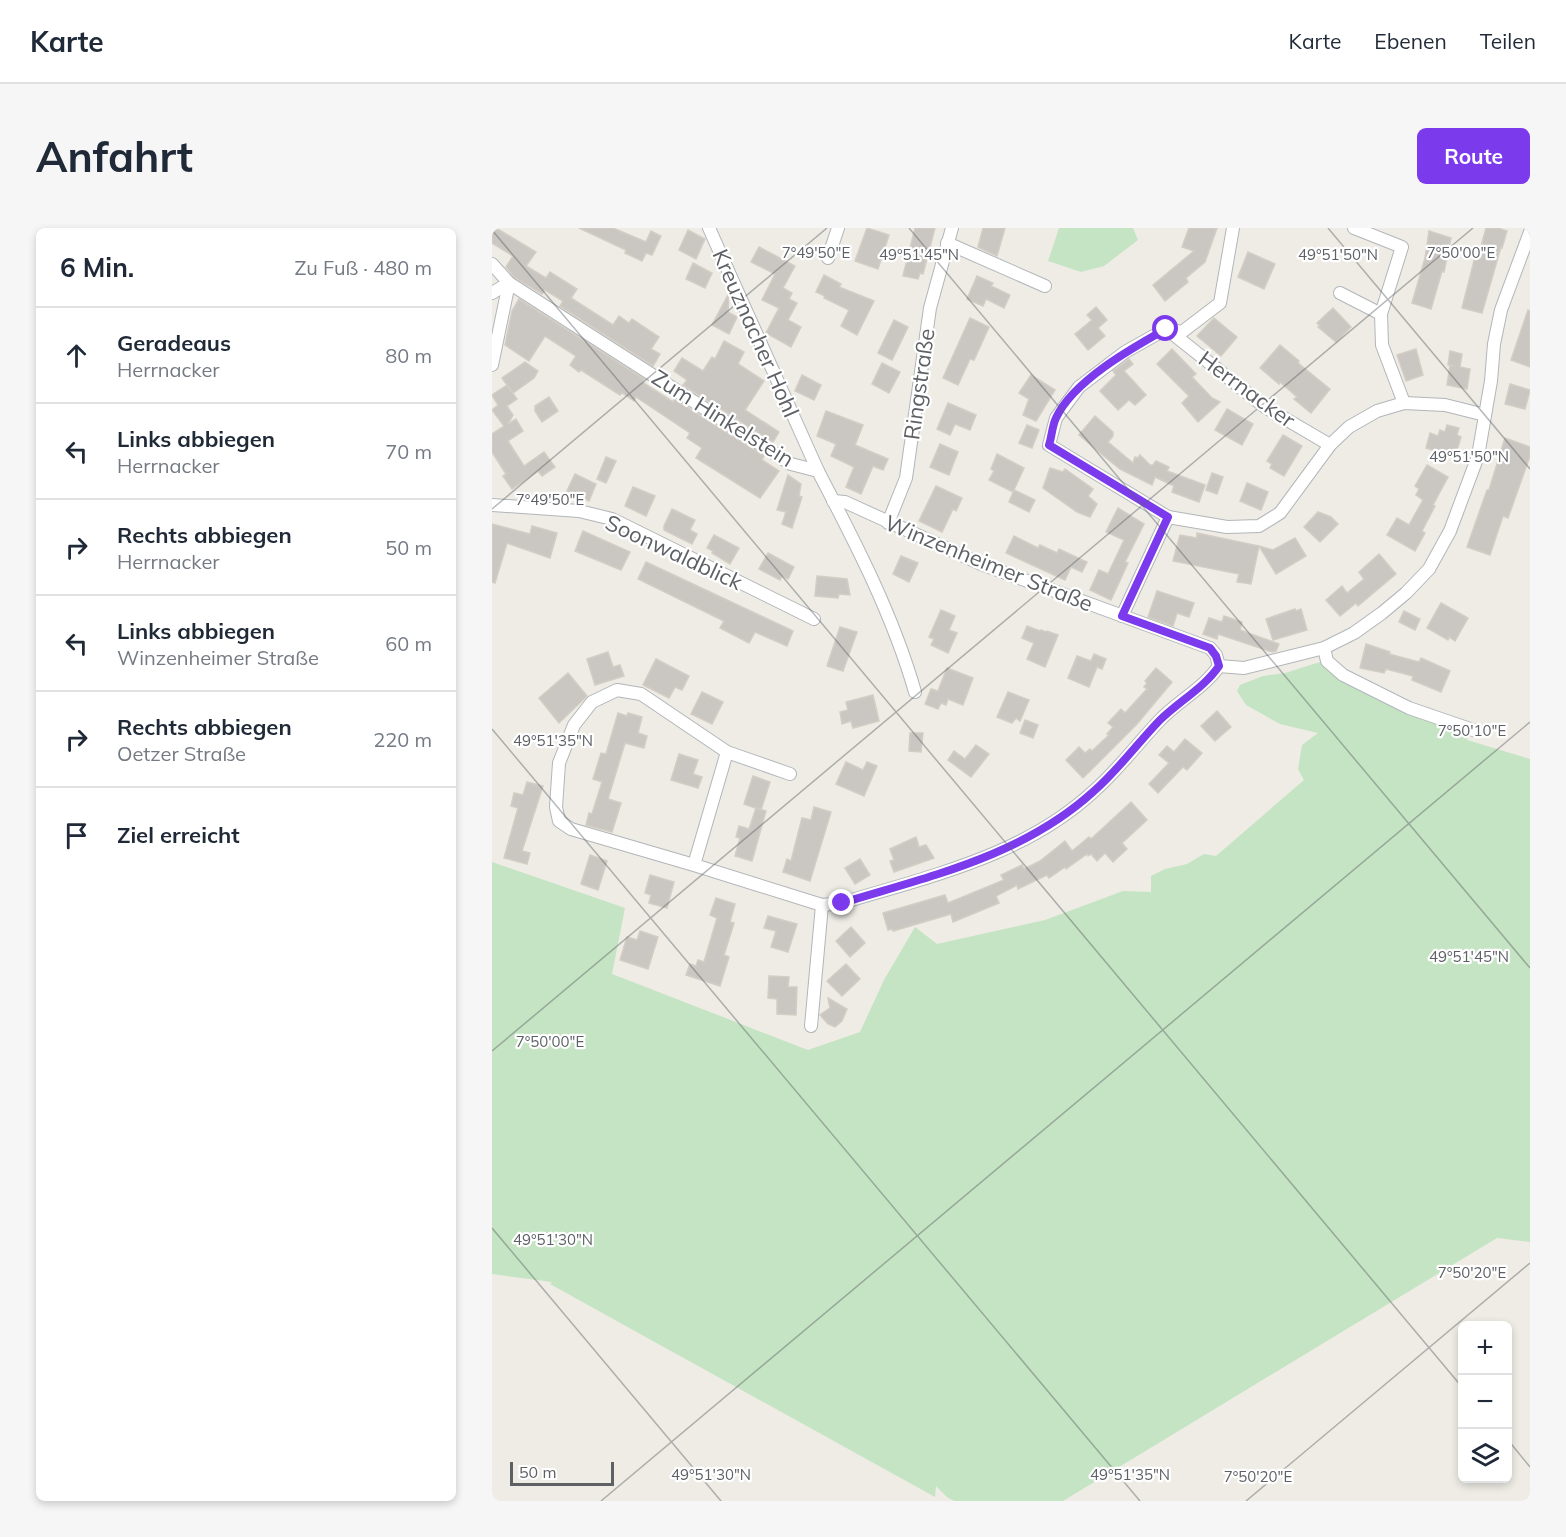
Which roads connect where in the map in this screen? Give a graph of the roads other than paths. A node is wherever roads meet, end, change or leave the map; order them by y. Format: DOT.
graph roads {
  1 [pos="710,228"];
  2 [pos="838,228"];
  3 [pos="952,228"];
  4 [pos="1233,228"];
  5 [pos="1354,228"];
  6 [pos="1530,232"];
  7 [pos="947,243"];
  8 [pos="828,258"];
  9 [pos="492,264"];
  10 [pos="509,283"];
  11 [pos="1045,286"];
  12 [pos="492,293"];
  13 [pos="1340,293"];
  14 [pos="1382,314"];
  15 [pos="1166,329"];
  16 [pos="492,365"];
  17 [pos="1404,403"];
  18 [pos="1485,415"];
  19 [pos="1330,445"];
  20 [pos="818,471"];
  21 [pos="833,501"];
  22 [pos="492,506"];
  23 [pos="1168,517"];
  24 [pos="888,523"];
  25 [pos="1122,616"];
  26 [pos="814,619"];
  27 [pos="1324,648"];
  28 [pos="1219,666"];
  29 [pos="915,692"];
  30 [pos="1476,731"];
  31 [pos="727,752"];
  32 [pos="790,774"];
  33 [pos="694,865"];
  34 [pos="822,905"];
  35 [pos="811,1026"];
  1 -- 20 [label="street, Kreuznacher Hohl"];
  2 -- 8 [label="street"];
  3 -- 7 [label="street, Ringstraße"];
  4 -- 15 [label="street, Herrnacker"];
  5 -- 14 [label="street"];
  6 -- 18 [label="street"];
  7 -- 11 [label="street"];
  7 -- 24 [label="street, Ringstraße"];
  9 -- 10 [label="street, Zum Hinkelstein"];
  10 -- 12 [label="street"];
  10 -- 16 [label="street"];
  10 -- 20 [label="street, Zum Hinkelstein"];
  13 -- 14 [label="street"];
  14 -- 17 [label="street"];
  15 -- 19 [label="street, Herrnacker"];
  15 -- 23 [label="street, Herrnacker"];
  17 -- 18 [label="street, Herrnacker"];
  17 -- 19 [label="street, Herrnacker"];
  18 -- 27 [label="street"];
  19 -- 23 [label="street, Herrnacker"];
  20 -- 21 [label="street, Zum Hinkelstein"];
  21 -- 24 [label="street, Winzenheimer Straße"];
  21 -- 29 [label="street, Zum Hinkelstein"];
  22 -- 26 [label="street, Soonwaldblick"];
  23 -- 25 [label="street"];
  24 -- 25 [label="street, Winzenheimer Straße"];
  25 -- 28 [label="street, Winzenheimer Straße"];
  27 -- 28 [label="street"];
  27 -- 30 [label="street"];
  28 -- 34 [label="street"];
  31 -- 32 [label="street"];
  31 -- 33 [label="street"];
  31 -- 33 [label="street"];
  33 -- 34 [label="street"];
  34 -- 35 [label="street"];
}
